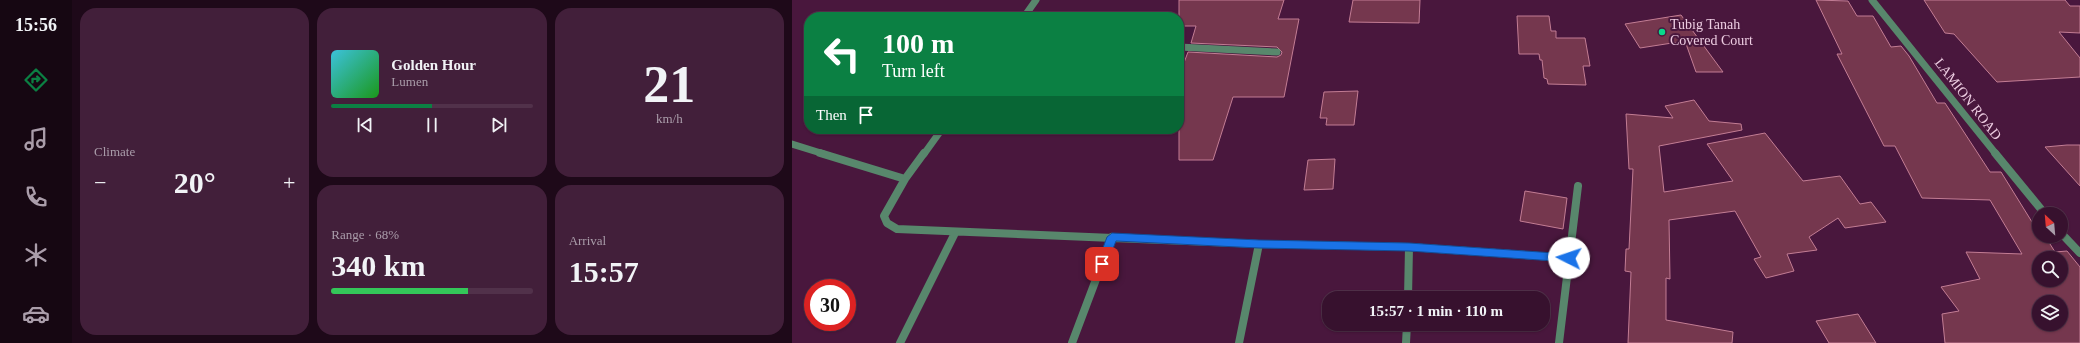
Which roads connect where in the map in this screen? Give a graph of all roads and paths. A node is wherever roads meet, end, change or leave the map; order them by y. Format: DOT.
graph roads {
  1 [pos="1036,0"];
  2 [pos="1872,0"];
  3 [pos="1028,12"];
  4 [pos="1184,47"];
  5 [pos="1277,52"];
  6 [pos="938,134"];
  7 [pos="792,144"];
  8 [pos="905,179"];
  9 [pos="1578,186"];
  10 [pos="2039,207"];
  11 [pos="955,233"];
  12 [pos="1112,237"];
  13 [pos="2068,241"];
  14 [pos="1259,244"];
  15 [pos="1409,247"];
  16 [pos="2080,254"];
  17 [pos="1569,258"];
  18 [pos="1408,291"];
  19 [pos="1407,331"];
  20 [pos="900,343"];
  21 [pos="1072,343"];
  22 [pos="1239,343"];
  23 [pos="1406,343"];
  24 [pos="1559,343"];
  1 -- 3 [label="street"];
  2 -- 10 [label="street, LAMION ROAD"];
  4 -- 5 [label="street"];
  6 -- 8 [label="street"];
  7 -- 8 [label="street"];
  8 -- 11 [label="street"];
  9 -- 17 [label="street"];
  11 -- 12 [label="street"];
  11 -- 20 [label="street"];
  12 -- 14 [label="street"];
  12 -- 21 [label="street"];
  13 -- 16 [label="street"];
  14 -- 15 [label="street"];
  14 -- 22 [label="street"];
  15 -- 17 [label="street"];
  15 -- 18 [label="street"];
  17 -- 24 [label="street"];
  19 -- 23 [label="street"];
}
